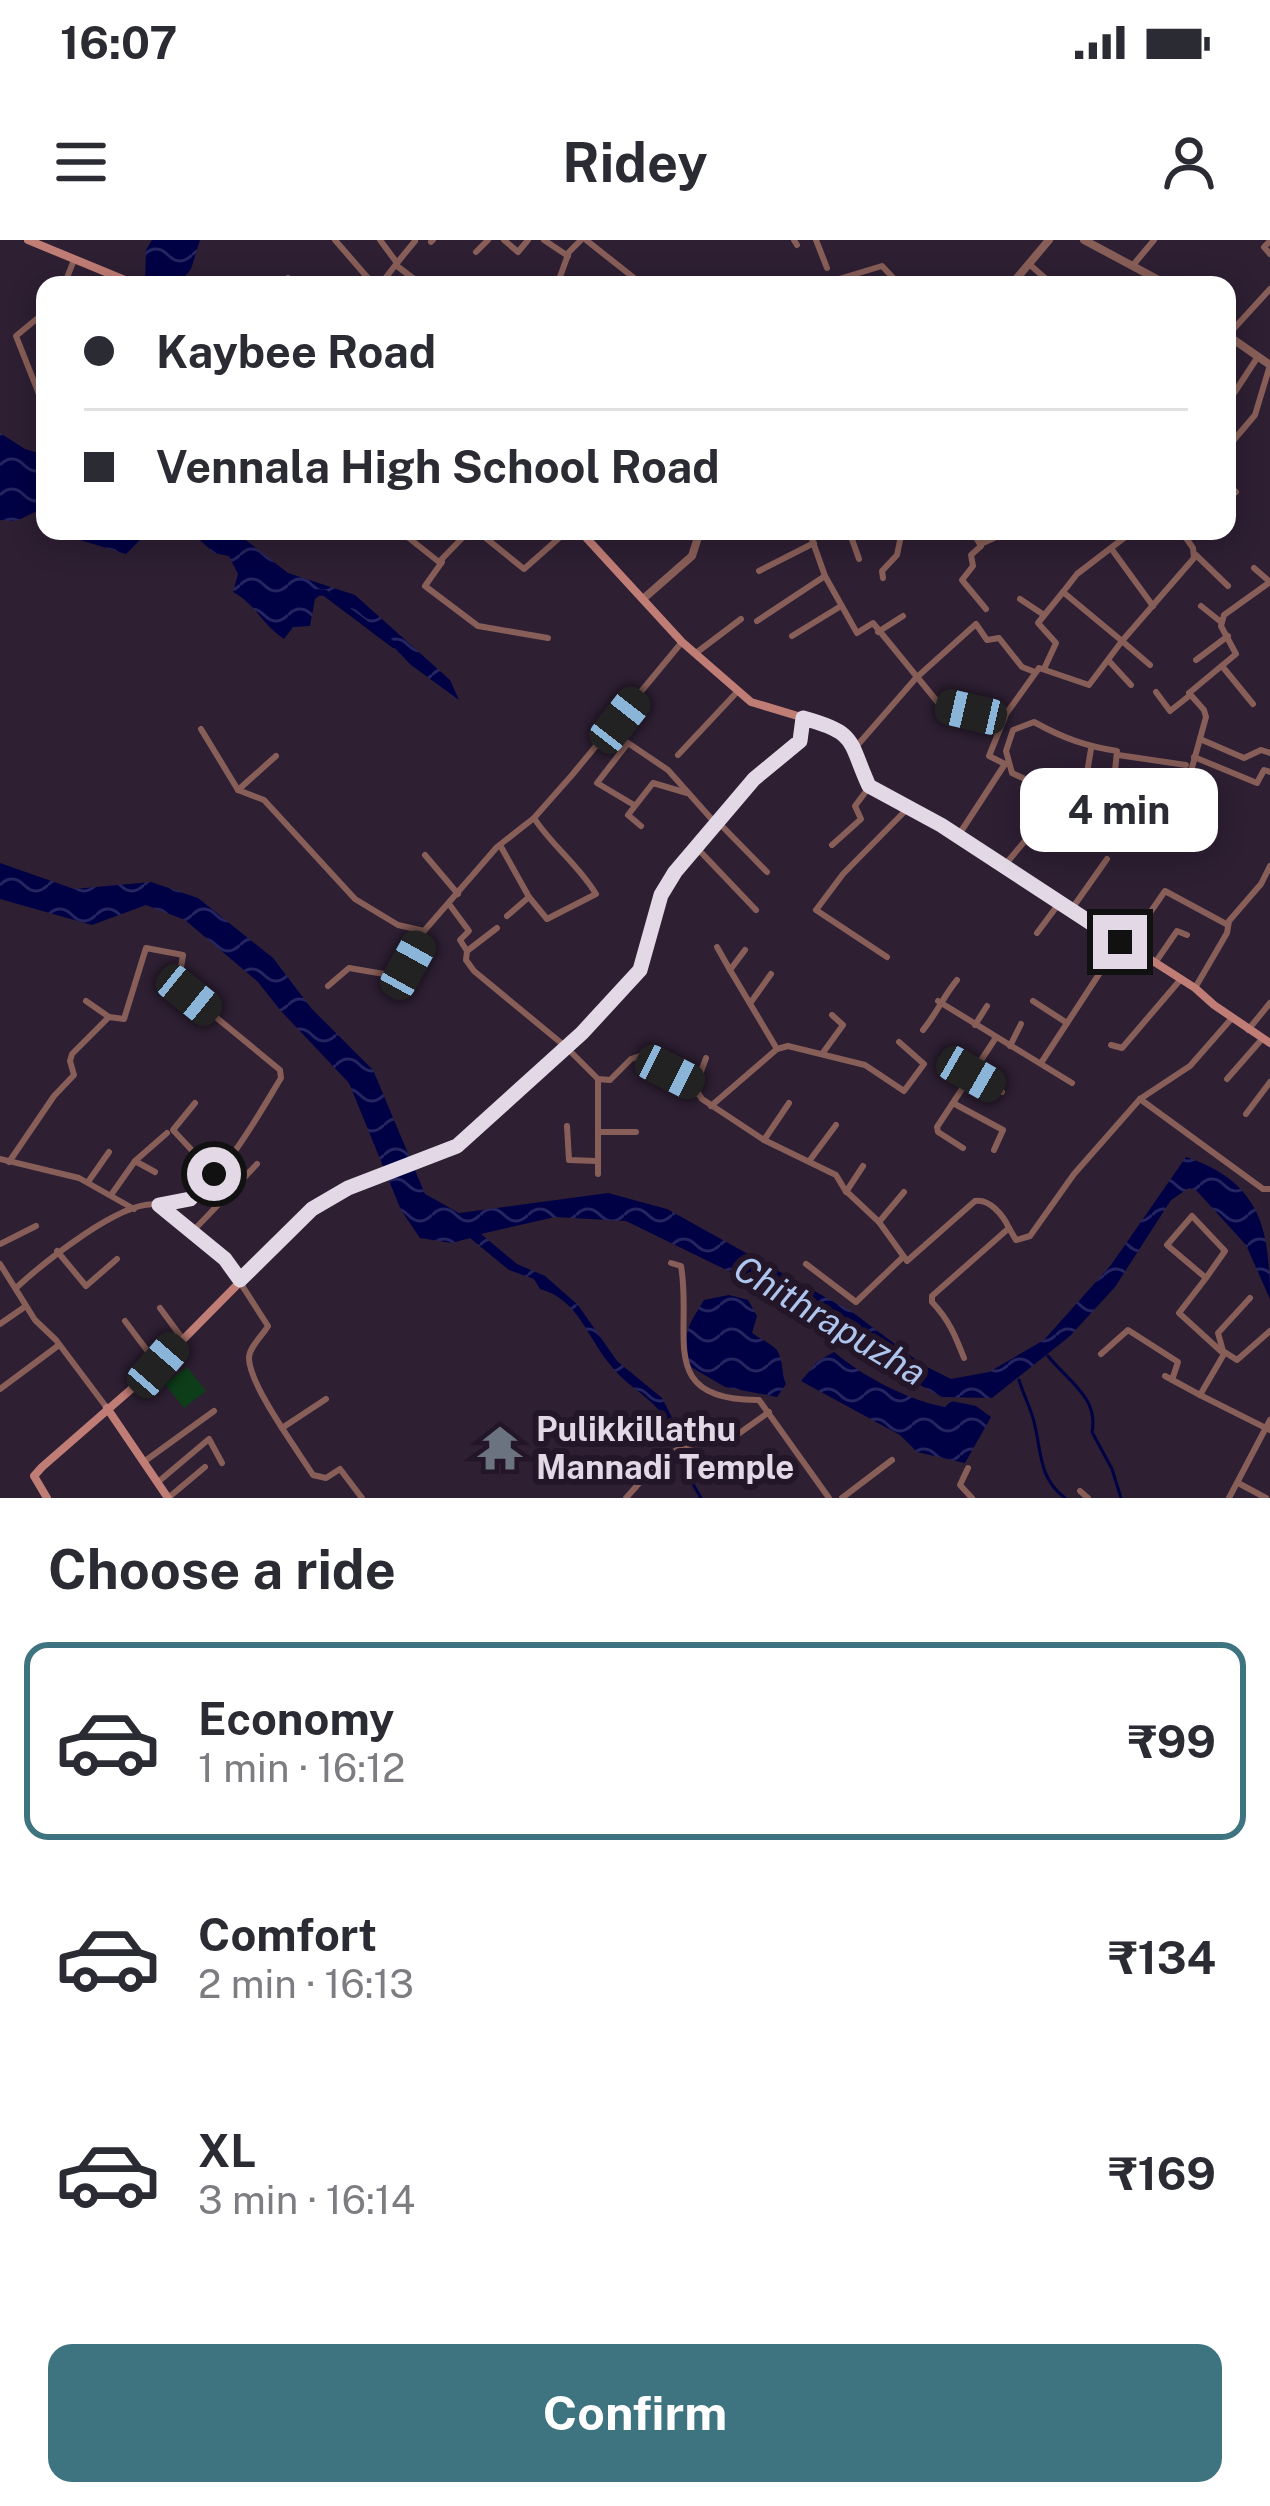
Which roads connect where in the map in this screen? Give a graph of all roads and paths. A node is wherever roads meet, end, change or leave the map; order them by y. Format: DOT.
graph roads {
  1 [pos="28,240"];
  2 [pos="334,240"];
  3 [pos="380,240"];
  4 [pos="488,240"];
  5 [pos="504,240"];
  6 [pos="527,240"];
  7 [pos="544,240"];
  8 [pos="584,240"];
  9 [pos="816,240"];
  10 [pos="1048,240"];
  11 [pos="1084,240"];
  12 [pos="1154,240"];
  13 [pos="415,241"];
  14 [pos="1270,241"];
  15 [pos="476,252"];
  16 [pos="1270,254"];
  17 [pos="568,256"];
  18 [pos="74,260"];
  19 [pos="1029,263"];
  20 [pos="1134,263"];
  21 [pos="397,264"];
  22 [pos="827,268"];
  23 [pos="69,276"];
  24 [pos="114,276"];
  25 [pos="368,276"];
  26 [pos="386,276"];
  27 [pos="411,276"];
  28 [pos="560,276"];
  29 [pos="631,276"];
  30 [pos="849,276"];
  31 [pos="891,276"];
  32 [pos="1018,276"];
  33 [pos="1044,276"];
  34 [pos="1154,276"];
  35 [pos="1270,289"];
  36 [pos="36,319"];
  37 [pos="1236,326"];
  38 [pos="1236,341"];
  39 [pos="1257,358"];
  40 [pos="1270,365"];
  41 [pos="36,386"];
  42 [pos="1236,390"];
  43 [pos="1236,437"];
  44 [pos="412,540"];
  45 [pos="464,540"];
  46 [pos="485,540"];
  47 [pos="557,540"];
  48 [pos="588,540"];
  49 [pos="697,540"];
  50 [pos="813,540"];
  51 [pos="852,540"];
  52 [pos="900,540"];
  53 [pos="979,540"];
  54 [pos="989,540"];
  55 [pos="1123,540"];
  56 [pos="1186,540"];
  57 [pos="814,543"];
  58 [pos="981,543"];
  59 [pos="1112,550"];
  60 [pos="1195,554"];
  61 [pos="859,559"];
  62 [pos="442,562"];
  63 [pos="1254,568"];
  64 [pos="759,571"];
  65 [pos="824,576"];
  66 [pos="883,578"];
  67 [pos="1270,582"];
  68 [pos="1228,586"];
  69 [pos="1063,592"];
  70 [pos="643,599"];
  71 [pos="1020,599"];
  72 [pos="841,606"];
  73 [pos="1153,606"];
  74 [pos="1201,606"];
  75 [pos="986,609"];
  76 [pos="1044,615"];
  77 [pos="902,616"];
  78 [pos="741,619"];
  79 [pos="757,621"];
  80 [pos="1221,622"];
  81 [pos="878,632"];
  82 [pos="792,636"];
  83 [pos="1228,636"];
  84 [pos="548,638"];
  85 [pos="1122,641"];
  86 [pos="682,642"];
  87 [pos="695,654"];
  88 [pos="1196,660"];
  89 [pos="1108,662"];
  90 [pos="1150,665"];
  91 [pos="1222,666"];
  92 [pos="1039,671"];
  93 [pos="916,678"];
  94 [pos="1131,685"];
  95 [pos="738,691"];
  96 [pos="1156,692"];
  97 [pos="1189,696"];
  98 [pos="1253,704"];
  99 [pos="1006,714"];
  100 [pos="803,718"];
  101 [pos="201,729"];
  102 [pos="1200,739"];
  103 [pos="855,748"];
  104 [pos="1091,749"];
  105 [pos="1270,754"];
  106 [pos="678,755"];
  107 [pos="1118,755"];
  108 [pos="276,756"];
  109 [pos="1194,757"];
  110 [pos="1186,765"];
  111 [pos="1270,772"];
  112 [pos="675,777"];
  113 [pos="869,786"];
  114 [pos="668,788"];
  115 [pos="1044,788"];
  116 [pos="238,790"];
  117 [pos="690,794"];
  118 [pos="634,805"];
  119 [pos="910,806"];
  120 [pos="534,818"];
  121 [pos="717,823"];
  122 [pos="641,826"];
  123 [pos="958,836"];
  124 [pos="500,845"];
  125 [pos="832,845"];
  126 [pos="696,847"];
  127 [pos="425,854"];
  128 [pos="1107,859"];
  129 [pos="1004,866"];
  130 [pos="1270,866"];
  131 [pos="767,872"];
  132 [pos="1261,883"];
  133 [pos="1270,889"];
  134 [pos="458,894"];
  135 [pos="529,897"];
  136 [pos="1060,902"];
  137 [pos="449,904"];
  138 [pos="756,910"];
  139 [pos="1071,910"];
  140 [pos="507,916"];
  141 [pos="1228,925"];
  142 [pos="497,928"];
  143 [pos="424,931"];
  144 [pos="1037,933"];
  145 [pos="1187,935"];
  146 [pos="1124,944"];
  147 [pos="717,947"];
  148 [pos="745,950"];
  149 [pos="467,951"];
  150 [pos="887,957"];
  151 [pos="1155,963"];
  152 [pos="730,970"];
  153 [pos="771,974"];
  154 [pos="1181,979"];
  155 [pos="957,980"];
  156 [pos="328,986"];
  157 [pos="1196,988"];
  158 [pos="86,1000"];
  159 [pos="938,1001"];
  160 [pos="1033,1001"];
  161 [pos="751,1002"];
  162 [pos="1270,1003"];
  163 [pos="987,1006"];
  164 [pos="832,1015"];
  165 [pos="110,1017"];
  166 [pos="1232,1018"];
  167 [pos="1067,1023"];
  168 [pos="1021,1024"];
  169 [pos="975,1025"];
  170 [pos="923,1030"];
  171 [pos="1248,1030"];
  172 [pos="995,1037"];
  173 [pos="1266,1041"];
  174 [pos="899,1042"];
  175 [pos="1111,1045"];
  176 [pos="1010,1046"];
  177 [pos="566,1047"];
  178 [pos="777,1049"];
  179 [pos="822,1054"];
  180 [pos="706,1058"];
  181 [pos="1040,1063"];
  182 [pos="971,1074"];
  183 [pos="598,1079"];
  184 [pos="1227,1079"];
  185 [pos="1270,1082"];
  186 [pos="1072,1083"];
  187 [pos="695,1088"];
  188 [pos="1002,1092"];
  189 [pos="1140,1099"];
  190 [pos="195,1103"];
  191 [pos="789,1103"];
  192 [pos="953,1103"];
  193 [pos="711,1106"];
  194 [pos="1246,1114"];
  195 [pos="1010,1120"];
  196 [pos="836,1125"];
  197 [pos="568,1126"];
  198 [pos="1003,1130"];
  199 [pos="598,1132"];
  200 [pos="635,1132"];
  201 [pos="167,1133"];
  202 [pos="764,1140"];
  203 [pos="963,1148"];
  204 [pos="994,1150"];
  205 [pos="109,1152"];
  206 [pos="810,1160"];
  207 [pos="4,1161"];
  208 [pos="135,1161"];
  209 [pos="598,1161"];
  210 [pos="257,1164"];
  211 [pos="863,1166"];
  212 [pos="155,1172"];
  213 [pos="214,1174"];
  214 [pos="598,1174"];
  215 [pos="88,1182"];
  216 [pos="1270,1189"];
  217 [pos="846,1192"];
  218 [pos="904,1192"];
  219 [pos="111,1195"];
  220 [pos="159,1205"];
  221 [pos="134,1209"];
  222 [pos="879,1222"];
  223 [pos="36,1226"];
  224 [pos="1009,1228"];
  225 [pos="193,1231"];
  226 [pos="0,1244"];
  227 [pos="57,1251"];
  228 [pos="902,1258"];
  229 [pos="117,1259"];
  230 [pos="671,1263"];
  231 [pos="0,1264"];
  232 [pos="806,1264"];
  233 [pos="1206,1278"];
  234 [pos="240,1280"];
  235 [pos="16,1288"];
  236 [pos="1250,1298"];
  237 [pos="26,1306"];
  238 [pos="160,1308"];
  239 [pos="124,1321"];
  240 [pos="0,1324"];
  241 [pos="1270,1331"];
  242 [pos="182,1338"];
  243 [pos="59,1345"];
  244 [pos="1101,1354"];
  245 [pos="1223,1356"];
  246 [pos="964,1358"];
  247 [pos="158,1365"];
  248 [pos="0,1389"];
  249 [pos="1200,1395"];
  250 [pos="326,1399"];
  251 [pos="107,1408"];
  252 [pos="214,1411"];
  253 [pos="769,1412"];
  254 [pos="1269,1426"];
  255 [pos="282,1428"];
  256 [pos="892,1460"];
  257 [pos="145,1461"];
  258 [pos="222,1463"];
  259 [pos="205,1467"];
  260 [pos="968,1468"];
  261 [pos="158,1482"];
  262 [pos="1240,1484"];
  263 [pos="1080,1491"];
  264 [pos="47,1498"];
  265 [pos="168,1498"];
  266 [pos="362,1498"];
  267 [pos="626,1498"];
  268 [pos="829,1498"];
  269 [pos="842,1498"];
  270 [pos="972,1498"];
  271 [pos="1088,1498"];
  272 [pos="1229,1498"];
  273 [pos="1266,1498"];
  1 -- 18 [label="main road"];
  2 -- 25 [label="street"];
  3 -- 21 [label="street"];
  4 -- 15 [label="street"];
  5 -- 6 [label="street"];
  7 -- 17 [label="street"];
  8 -- 17 [label="street"];
  8 -- 29 [label="street"];
  9 -- 22 [label="street"];
  10 -- 19 [label="street"];
  11 -- 20 [label="street"];
  12 -- 20 [label="street"];
  13 -- 21 [label="street"];
  14 -- 16 [label="street"];
  17 -- 28 [label="street"];
  18 -- 23 [label="street"];
  18 -- 24 [label="main road"];
  19 -- 32 [label="street"];
  19 -- 33 [label="street"];
  20 -- 34 [label="street"];
  21 -- 26 [label="street"];
  21 -- 27 [label="street"];
  30 -- 31 [label="street"];
  35 -- 37 [label="street"];
  36 -- 41 [label="street"];
  38 -- 39 [label="street"];
  39 -- 40 [label="street"];
  39 -- 42 [label="street"];
  40 -- 43 [label="street"];
  44 -- 62 [label="street"];
  45 -- 62 [label="street"];
  46 -- 47 [label="street"];
  48 -- 70 [label="main road"];
  49 -- 70 [label="street"];
  50 -- 57 [label="street"];
  51 -- 61 [label="street"];
  52 -- 66 [label="street"];
  53 -- 58 [label="street"];
  54 -- 58 [label="street"];
  55 -- 59 [label="street"];
  56 -- 60 [label="street"];
  57 -- 64 [label="street"];
  57 -- 65 [label="street"];
  58 -- 75 [label="street"];
  59 -- 69 [label="street"];
  59 -- 73 [label="street"];
  60 -- 68 [label="street"];
  60 -- 73 [label="street"];
  62 -- 84 [label="street"];
  63 -- 67 [label="street"];
  65 -- 72 [label="street"];
  65 -- 79 [label="street"];
  67 -- 80 [label="street"];
  69 -- 76 [label="street"];
  69 -- 85 [label="street"];
  70 -- 86 [label="main road"];
  71 -- 76 [label="street"];
  72 -- 81 [label="street"];
  72 -- 82 [label="street"];
  73 -- 85 [label="street"];
  74 -- 80 [label="street"];
  76 -- 92 [label="street"];
  77 -- 81 [label="street"];
  78 -- 87 [label="street"];
  80 -- 83 [label="street"];
  81 -- 93 [label="street"];
  83 -- 88 [label="street"];
  83 -- 91 [label="street"];
  85 -- 89 [label="street"];
  85 -- 90 [label="street"];
  86 -- 87 [label="main road"];
  86 -- 120 [label="street"];
  87 -- 95 [label="main road"];
  89 -- 92 [label="street"];
  89 -- 94 [label="street"];
  91 -- 97 [label="street"];
  91 -- 98 [label="street"];
  92 -- 93 [label="street"];
  92 -- 99 [label="street"];
  93 -- 99 [label="street"];
  93 -- 103 [label="street"];
  95 -- 100 [label="main road"];
  95 -- 106 [label="street"];
  96 -- 97 [label="street"];
  97 -- 102 [label="street"];
  99 -- 123 [label="street"];
  100 -- 103 [label="main road"];
  100 -- 121 [label="main road"];
  101 -- 116 [label="street"];
  102 -- 105 [label="street"];
  102 -- 109 [label="street"];
  103 -- 113 [label="main road"];
  104 -- 107 [label="street"];
  104 -- 115 [label="street"];
  104 -- 115 [label="street"];
  107 -- 109 [label="street"];
  107 -- 110 [label="street"];
  108 -- 116 [label="street"];
  109 -- 111 [label="street"];
  112 -- 114 [label="street"];
  112 -- 117 [label="street"];
  112 -- 118 [label="street"];
  113 -- 119 [label="main road"];
  113 -- 125 [label="street"];
  114 -- 117 [label="street"];
  114 -- 118 [label="street"];
  115 -- 129 [label="street"];
  116 -- 143 [label="street"];
  117 -- 121 [label="street"];
  118 -- 122 [label="street"];
  119 -- 123 [label="main road"];
  119 -- 150 [label="street"];
  120 -- 124 [label="street"];
  120 -- 135 [label="street"];
  121 -- 126 [label="main road"];
  121 -- 131 [label="street"];
  123 -- 129 [label="main road"];
  124 -- 134 [label="street"];
  124 -- 135 [label="street"];
  126 -- 138 [label="street"];
  126 -- 177 [label="main road"];
  127 -- 134 [label="street"];
  128 -- 139 [label="street"];
  129 -- 136 [label="main road"];
  130 -- 132 [label="street"];
  132 -- 133 [label="street"];
  132 -- 141 [label="street"];
  134 -- 137 [label="street"];
  135 -- 140 [label="street"];
  136 -- 139 [label="main road"];
  136 -- 144 [label="street"];
  137 -- 143 [label="street"];
  137 -- 149 [label="street"];
  139 -- 146 [label="main road"];
  141 -- 146 [label="street"];
  141 -- 157 [label="street"];
  142 -- 149 [label="street"];
  143 -- 156 [label="street"];
  145 -- 151 [label="street"];
  146 -- 151 [label="main road"];
  146 -- 167 [label="street"];
  147 -- 152 [label="street"];
  148 -- 152 [label="street"];
  149 -- 177 [label="street"];
  151 -- 154 [label="main road"];
  152 -- 161 [label="street"];
  153 -- 161 [label="street"];
  154 -- 157 [label="main road"];
  154 -- 175 [label="street"];
  155 -- 159 [label="street"];
  157 -- 166 [label="main road"];
  158 -- 165 [label="street"];
  159 -- 169 [label="street"];
  159 -- 170 [label="street"];
  160 -- 167 [label="street"];
  161 -- 178 [label="street"];
  162 -- 171 [label="street"];
  163 -- 169 [label="street"];
  164 -- 179 [label="street"];
  165 -- 207 [label="street"];
  165 -- 213 [label="street"];
  166 -- 171 [label="main road"];
  166 -- 189 [label="street"];
  167 -- 181 [label="street"];
  168 -- 176 [label="street"];
  169 -- 172 [label="street"];
  171 -- 173 [label="main road"];
  172 -- 176 [label="street"];
  172 -- 182 [label="street"];
  173 -- 184 [label="street"];
  174 -- 179 [label="street"];
  176 -- 181 [label="street"];
  177 -- 183 [label="street"];
  177 -- 234 [label="main road"];
  178 -- 179 [label="street"];
  178 -- 193 [label="street"];
  180 -- 187 [label="street"];
  181 -- 186 [label="street"];
  182 -- 188 [label="street"];
  182 -- 192 [label="street"];
  183 -- 187 [label="street"];
  183 -- 199 [label="street"];
  185 -- 194 [label="street"];
  187 -- 193 [label="street"];
  189 -- 216 [label="street"];
  189 -- 224 [label="street"];
  190 -- 213 [label="street"];
  191 -- 202 [label="street"];
  192 -- 198 [label="street"];
  192 -- 203 [label="street"];
  193 -- 202 [label="street"];
  195 -- 198 [label="street"];
  196 -- 206 [label="street"];
  197 -- 209 [label="street"];
  198 -- 204 [label="street"];
  199 -- 200 [label="street"];
  199 -- 209 [label="street"];
  201 -- 208 [label="street"];
  202 -- 206 [label="street"];
  205 -- 215 [label="street"];
  206 -- 217 [label="street"];
  207 -- 215 [label="street"];
  208 -- 212 [label="street"];
  208 -- 219 [label="street"];
  209 -- 214 [label="street"];
  210 -- 225 [label="street"];
  211 -- 217 [label="street"];
  213 -- 220 [label="street"];
  215 -- 219 [label="street"];
  217 -- 222 [label="street"];
  218 -- 222 [label="street"];
  219 -- 221 [label="street"];
  220 -- 221 [label="street"];
  220 -- 225 [label="street"];
  221 -- 227 [label="street"];
  222 -- 228 [label="street"];
  223 -- 226 [label="street"];
  224 -- 228 [label="street"];
  224 -- 246 [label="street"];
  225 -- 234 [label="street"];
  227 -- 229 [label="street"];
  227 -- 235 [label="street"];
  228 -- 232 [label="street"];
  230 -- 253 [label="street"];
  231 -- 235 [label="street"];
  233 -- 233 [label="street"];
  233 -- 245 [label="street"];
  234 -- 242 [label="main road"];
  234 -- 255 [label="street"];
  235 -- 237 [label="street"];
  236 -- 245 [label="street"];
  237 -- 240 [label="street"];
  237 -- 243 [label="street"];
  238 -- 242 [label="street"];
  239 -- 247 [label="street"];
  241 -- 245 [label="street"];
  242 -- 247 [label="main road"];
  243 -- 248 [label="street"];
  243 -- 251 [label="street"];
  244 -- 249 [label="street"];
  245 -- 249 [label="street"];
  247 -- 251 [label="main road"];
  249 -- 254 [label="street"];
  250 -- 255 [label="street"];
  251 -- 257 [label="main road"];
  251 -- 264 [label="main road"];
  252 -- 257 [label="street"];
  253 -- 267 [label="street"];
  253 -- 268 [label="street"];
  254 -- 262 [label="street"];
  255 -- 266 [label="street"];
  256 -- 269 [label="street"];
  257 -- 261 [label="main road"];
  258 -- 261 [label="street"];
  259 -- 265 [label="street"];
  260 -- 270 [label="street"];
  261 -- 265 [label="main road"];
  262 -- 272 [label="street"];
  262 -- 273 [label="street"];
  263 -- 271 [label="street"];
}
